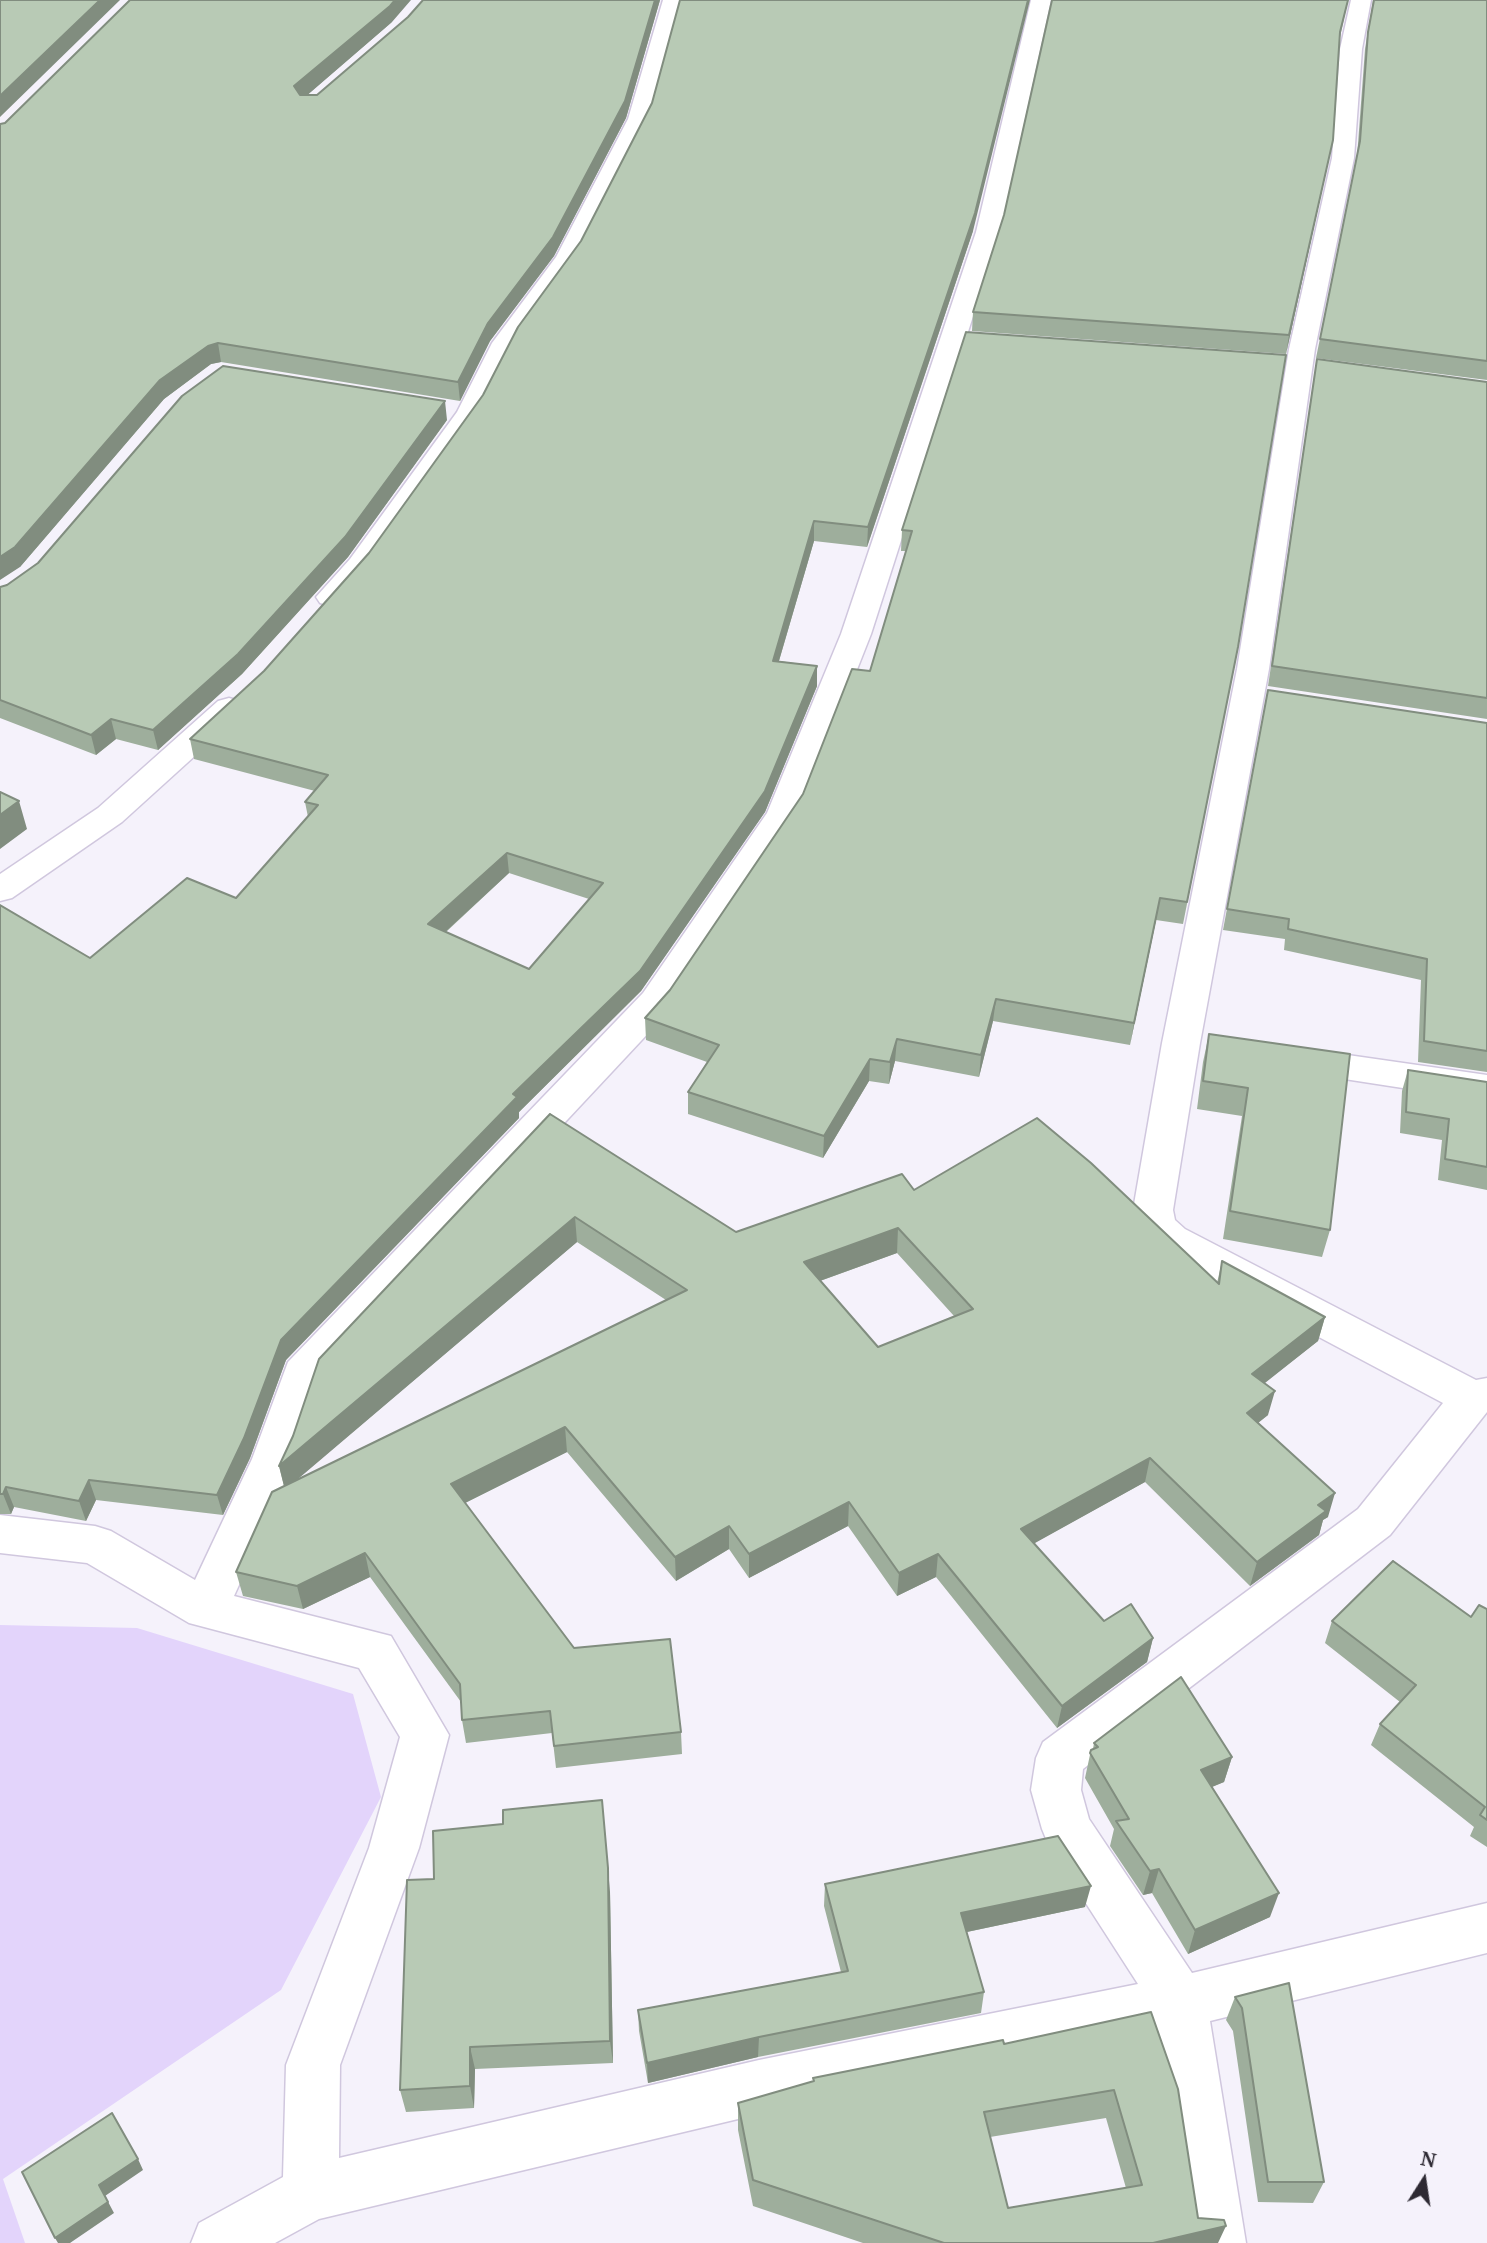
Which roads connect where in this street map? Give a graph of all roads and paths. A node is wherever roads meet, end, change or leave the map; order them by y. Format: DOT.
graph roads {
  1 [pos="673,0"];
  2 [pos="1041,0"];
  3 [pos="1361,0"];
  4 [pos="316,614"];
  5 [pos="245,693"];
  6 [pos="0,890"];
  7 [pos="1181,1043"];
  8 [pos="1220,1049"];
  9 [pos="1261,1055"];
  10 [pos="1487,1088"];
  11 [pos="1480,1396"];
  12 [pos="0,1534"];
  13 [pos="205,1609"];
  14 [pos="1487,1928"];
  15 [pos="1180,2001"];
  16 [pos="310,2193"];
  17 [pos="219,2243"];
  18 [pos="1218,2243"];
  1 -- 4 [label="street"];
  2 -- 13 [label="street"];
  3 -- 7 [label="street"];
  5 -- 6 [label="street"];
  7 -- 8 [label="street"];
  7 -- 11 [label="street"];
  9 -- 10 [label="street"];
  11 -- 15 [label="street"];
  12 -- 13 [label="street"];
  13 -- 16 [label="street"];
  14 -- 15 [label="street"];
  15 -- 16 [label="street"];
  15 -- 18 [label="street"];
  16 -- 17 [label="street"];
}
